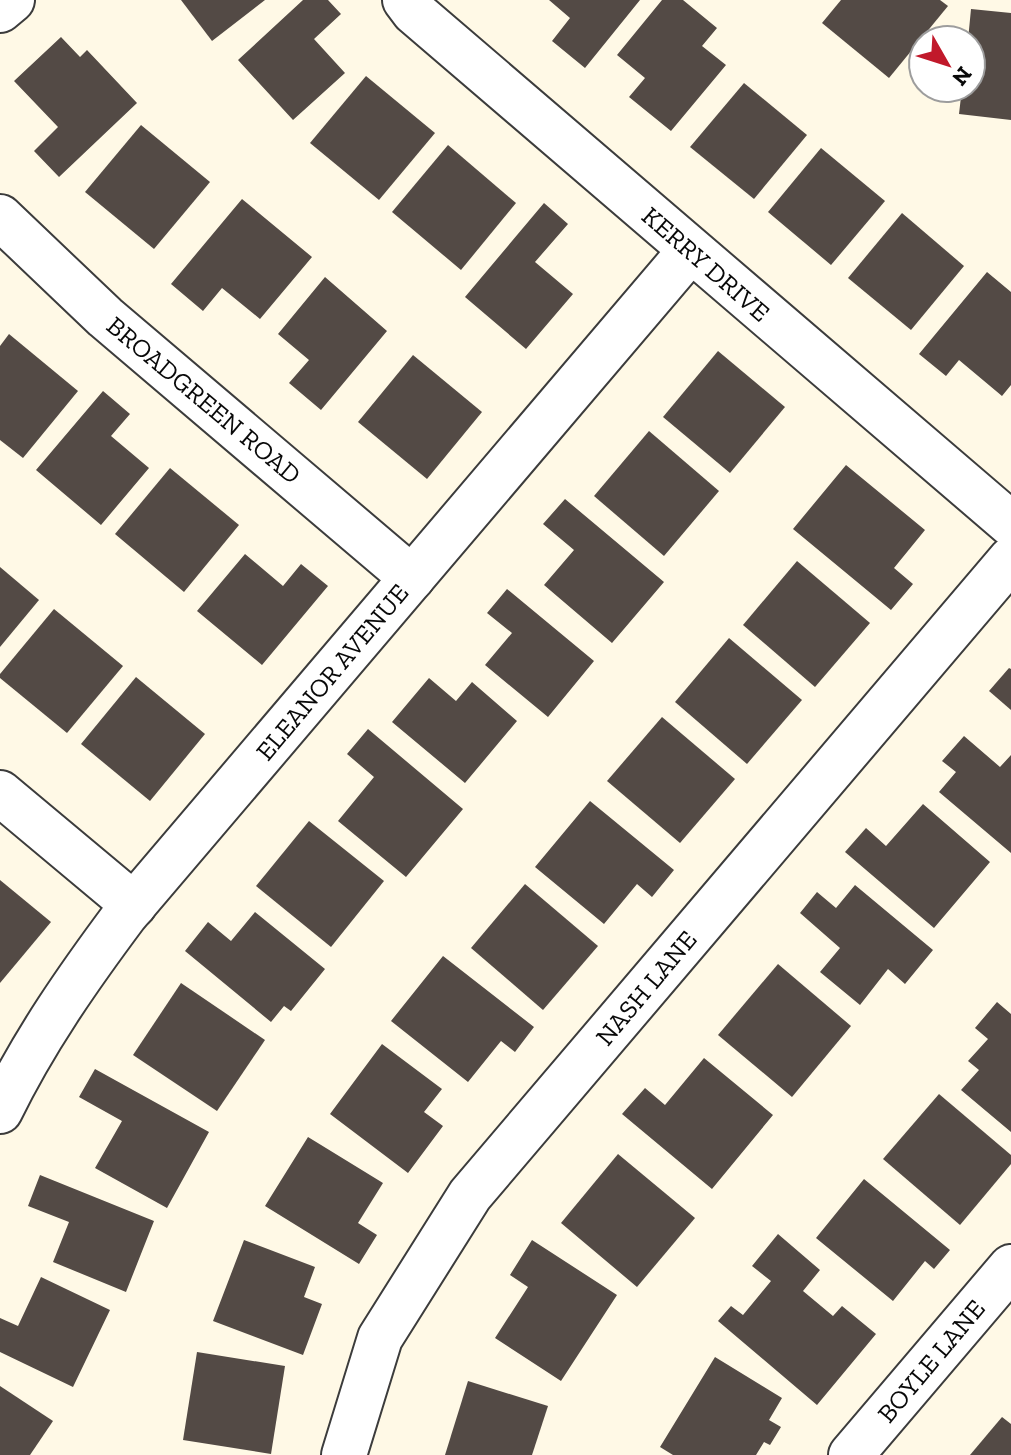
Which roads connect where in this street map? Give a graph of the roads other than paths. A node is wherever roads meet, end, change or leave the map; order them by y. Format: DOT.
graph roads {
  1 [pos="12,0"];
  2 [pos="405,0"];
  3 [pos="0,10"];
  4 [pos="0,217"];
  5 [pos="690,251"];
  6 [pos="1011,524"];
  7 [pos="1011,559"];
  8 [pos="412,578"];
  9 [pos="0,793"];
  10 [pos="134,905"];
  11 [pos="0,1111"];
  12 [pos="1011,1267"];
  13 [pos="344,1455"];
  14 [pos="851,1455"];
  1 -- 3 [label="street"];
  2 -- 5 [label="street, KERRY DRIVE"];
  4 -- 8 [label="street, BROADGREEN ROAD"];
  5 -- 6 [label="street, KERRY DRIVE"];
  5 -- 8 [label="street, ELEANOR AVENUE"];
  7 -- 13 [label="street, NASH LANE"];
  8 -- 10 [label="street, ELEANOR AVENUE"];
  9 -- 10 [label="street"];
  10 -- 11 [label="street, ELEANOR AVENUE"];
  12 -- 14 [label="street, BOYLE LANE"];
}
